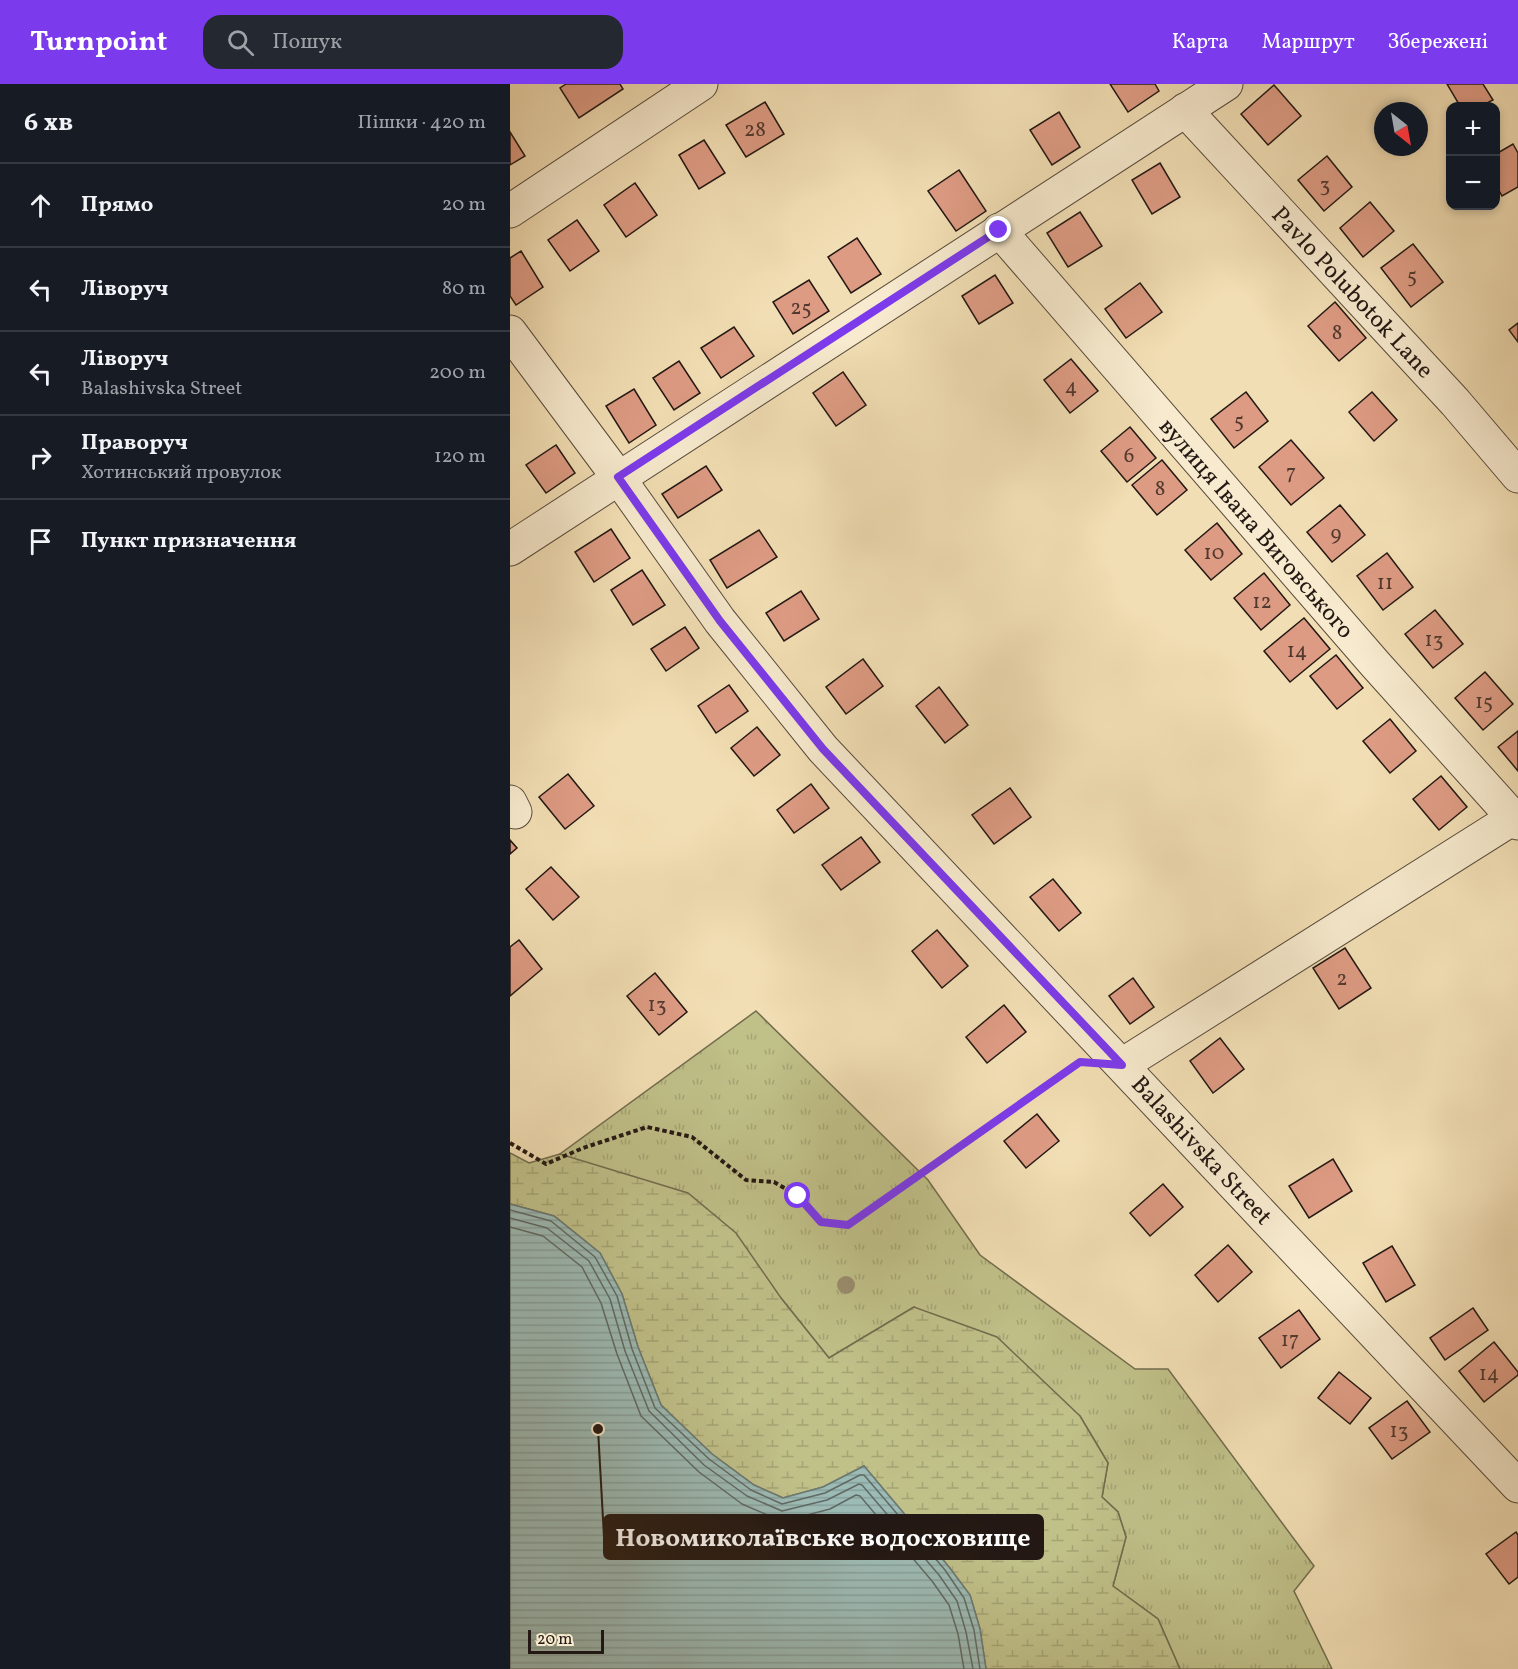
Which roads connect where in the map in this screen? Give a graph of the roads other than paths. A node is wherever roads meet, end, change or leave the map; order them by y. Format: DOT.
graph roads {
  1 [pos="701,84"];
  2 [pos="1226,84"];
  3 [pos="1185,110"];
  4 [pos="510,211"];
  5 [pos="999,230"];
  6 [pos="510,332"];
  7 [pos="1518,476"];
  8 [pos="618,477"];
  9 [pos="510,549"];
  10 [pos="1516,819"];
  11 [pos="1122,1065"];
  12 [pos="1518,1486"];
  1 -- 4 [label="street"];
  2 -- 3 [label="street"];
  3 -- 5 [label="street"];
  3 -- 7 [label="street, Pavlo Polubotok Lane"];
  5 -- 8 [label="street"];
  5 -- 10 [label="street, вулиця Івана Виговського"];
  6 -- 8 [label="street, Balashivska Street"];
  8 -- 9 [label="street"];
  8 -- 11 [label="street, Balashivska Street"];
  10 -- 11 [label="street"];
  11 -- 12 [label="street, Balashivska Street"];
}
